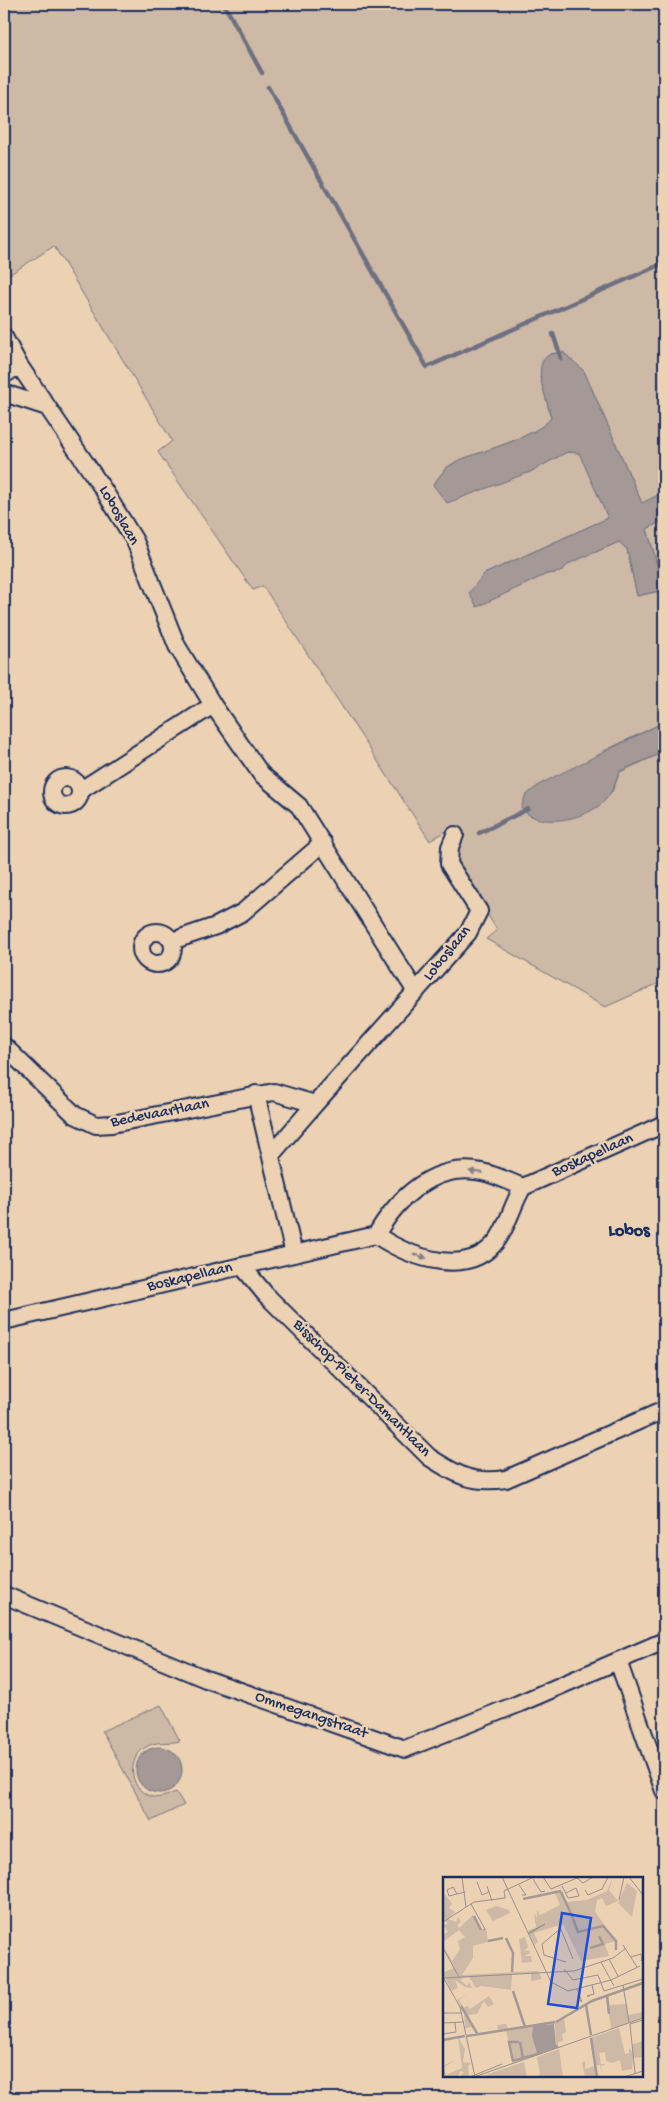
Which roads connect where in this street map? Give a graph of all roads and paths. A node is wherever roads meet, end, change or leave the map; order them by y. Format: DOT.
graph roads {
  1 [pos="4,337"];
  2 [pos="19,365"];
  3 [pos="4,376"];
  4 [pos="4,394"];
  5 [pos="47,407"];
  6 [pos="214,705"];
  7 [pos="80,790"];
  8 [pos="455,835"];
  9 [pos="324,843"];
  10 [pos="172,941"];
  11 [pos="416,992"];
  12 [pos="4,1046"];
  13 [pos="256,1094"];
  14 [pos="316,1104"];
  15 [pos="664,1124"];
  16 [pos="271,1155"];
  17 [pos="522,1187"];
  18 [pos="376,1235"];
  19 [pos="294,1254"];
  20 [pos="242,1266"];
  21 [pos="4,1321"];
  22 [pos="664,1410"];
  23 [pos="4,1595"];
  24 [pos="664,1641"];
  25 [pos="618,1661"];
  26 [pos="664,1791"];
  1 -- 2 [label="street, Loboslaan"];
  2 -- 3 [label="street"];
  2 -- 5 [label="street, Loboslaan"];
  4 -- 5 [label="street"];
  5 -- 6 [label="street, Loboslaan"];
  6 -- 7 [label="street"];
  6 -- 9 [label="street, Loboslaan"];
  8 -- 11 [label="street, Loboslaan"];
  9 -- 10 [label="street"];
  9 -- 11 [label="street, Loboslaan"];
  11 -- 14 [label="street, Loboslaan"];
  12 -- 13 [label="street, Bedevaartlaan"];
  13 -- 14 [label="street"];
  13 -- 16 [label="street"];
  14 -- 16 [label="street, Loboslaan"];
  15 -- 17 [label="street, Boskapellaan"];
  16 -- 19 [label="street"];
  17 -- 18 [label="street, one-way"];
  18 -- 17 [label="street, one-way"];
  18 -- 19 [label="street, Boskapellaan"];
  19 -- 20 [label="street, Boskapellaan"];
  20 -- 21 [label="street, Boskapellaan"];
  20 -- 22 [label="street, Bisschop-Pieter-Damantlaan"];
  23 -- 25 [label="street, Ommegangstraat"];
  24 -- 25 [label="street, Ommegangstraat"];
  25 -- 26 [label="street"];
}
